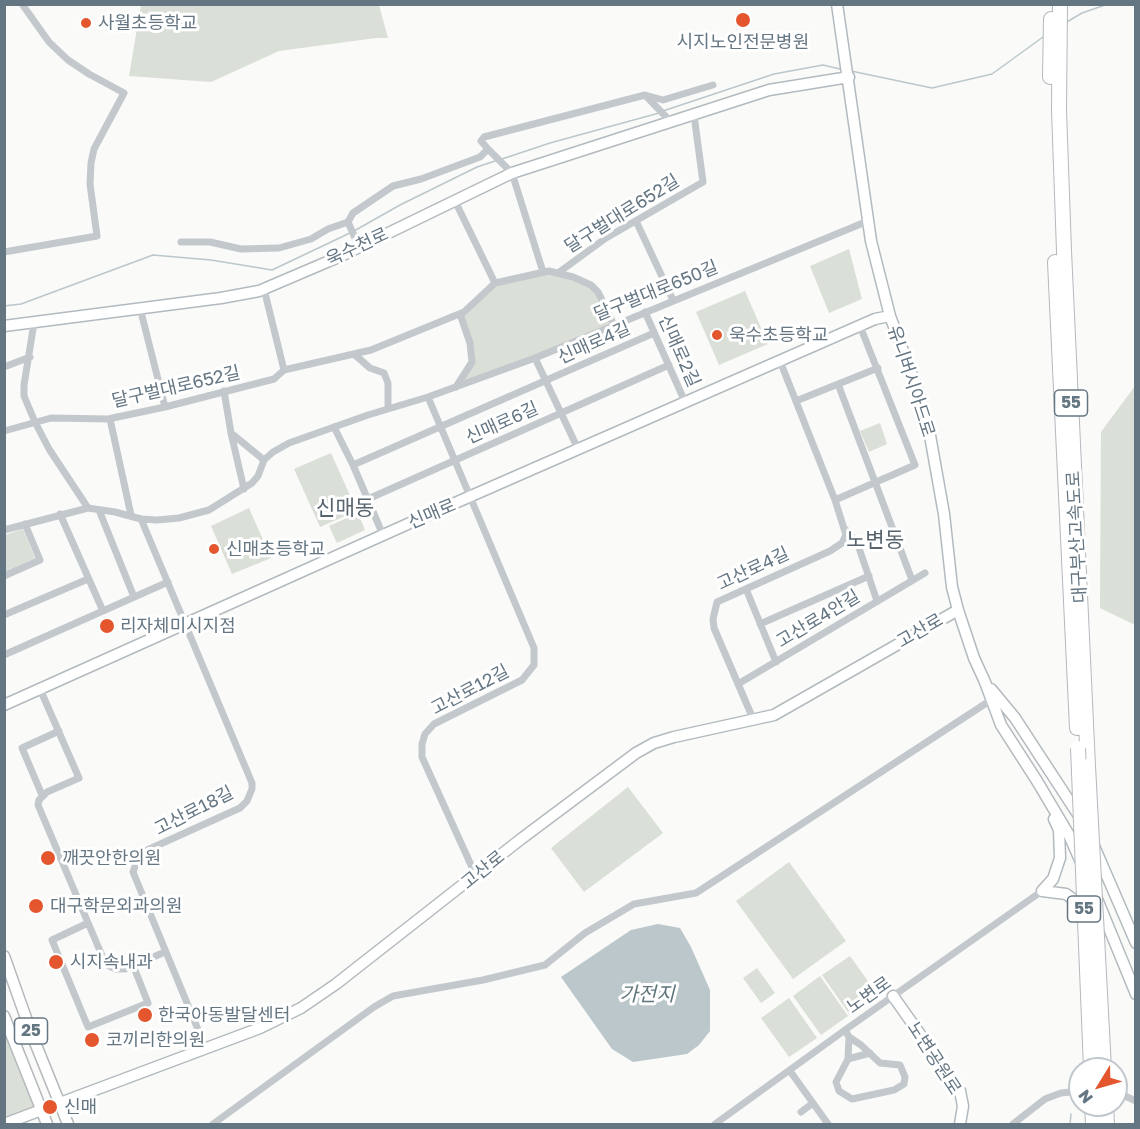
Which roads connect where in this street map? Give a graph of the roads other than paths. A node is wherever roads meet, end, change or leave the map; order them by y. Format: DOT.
graph roads {
  1 [pos="21,4"];
  2 [pos="837,4"];
  3 [pos="1054,6"];
  4 [pos="849,77"];
  5 [pos="713,85"];
  6 [pos="645,95"];
  7 [pos="694,115"];
  8 [pos="671,122"];
  9 [pos="488,149"];
  10 [pos="512,173"];
  11 [pos="455,201"];
  12 [pos="636,221"];
  13 [pos="868,221"];
  14 [pos="348,222"];
  15 [pos="181,242"];
  16 [pos="359,247"];
  17 [pos="4,252"];
  18 [pos="543,272"];
  19 [pos="558,273"];
  20 [pos="495,283"];
  21 [pos="264,289"];
  22 [pos="673,300"];
  23 [pos="140,308"];
  24 [pos="645,312"];
  25 [pos="460,314"];
  26 [pos="890,316"];
  27 [pos="34,323"];
  28 [pos="614,325"];
  29 [pos="4,326"];
  30 [pos="860,326"];
  31 [pos="654,333"];
  32 [pos="354,354"];
  33 [pos="30,357"];
  34 [pos="535,358"];
  35 [pos="780,361"];
  36 [pos="669,365"];
  37 [pos="4,367"];
  38 [pos="878,368"];
  39 [pos="284,370"];
  40 [pos="546,381"];
  41 [pos="838,384"];
  42 [pos="456,387"];
  43 [pos="224,391"];
  44 [pos="428,397"];
  45 [pos="796,401"];
  46 [pos="686,402"];
  47 [pos="165,407"];
  48 [pos="388,408"];
  49 [pos="561,412"];
  50 [pos="110,419"];
  51 [pos="34,422"];
  52 [pos="334,427"];
  53 [pos="440,427"];
  54 [pos="4,431"];
  55 [pos="231,433"];
  56 [pos="578,449"];
  57 [pos="264,460"];
  58 [pos="455,460"];
  59 [pos="353,465"];
  60 [pos="876,482"];
  61 [pos="244,489"];
  62 [pos="469,498"];
  63 [pos="368,499"];
  64 [pos="835,500"];
  65 [pos="88,508"];
  66 [pos="99,510"];
  67 [pos="60,514"];
  68 [pos="131,515"];
  69 [pos="141,519"];
  70 [pos="25,524"];
  71 [pos="4,530"];
  72 [pos="846,530"];
  73 [pos="383,535"];
  74 [pos="925,573"];
  75 [pos="1074,573"];
  76 [pos="4,576"];
  77 [pos="869,576"];
  78 [pos="88,579"];
  79 [pos="912,580"];
  80 [pos="168,582"];
  81 [pos="746,589"];
  82 [pos="134,597"];
  83 [pos="877,601"];
  84 [pos="958,610"];
  85 [pos="103,611"];
  86 [pos="4,615"];
  87 [pos="760,624"];
  88 [pos="185,625"];
  89 [pos="4,655"];
  90 [pos="776,662"];
  91 [pos="985,682"];
  92 [pos="738,684"];
  93 [pos="40,689"];
  94 [pos="992,700"];
  95 [pos="4,705"];
  96 [pos="754,721"];
  97 [pos="58,731"];
  98 [pos="1037,781"];
  99 [pos="42,795"];
  100 [pos="476,876"];
  101 [pos="1042,891"];
  102 [pos="88,923"];
  103 [pos="1136,943"];
  104 [pos="1117,948"];
  105 [pos="165,952"];
  106 [pos="4,956"];
  107 [pos="133,965"];
  108 [pos="1136,994"];
  109 [pos="892,996"];
  110 [pos="4,1016"];
  111 [pos="847,1033"];
  112 [pos="206,1049"];
  113 [pos="870,1053"];
  114 [pos="1091,1057"];
  115 [pos="1103,1057"];
  116 [pos="848,1059"];
  117 [pos="790,1071"];
  118 [pos="1068,1092"];
  119 [pos="813,1103"];
  120 [pos="60,1104"];
  121 [pos="42,1111"];
  122 [pos="801,1112"];
  123 [pos="4,1124"];
  124 [pos="47,1125"];
  125 [pos="68,1125"];
  126 [pos="213,1125"];
  127 [pos="715,1125"];
  128 [pos="828,1125"];
  129 [pos="960,1125"];
  130 [pos="1013,1125"];
  1 -- 17 [label="street"];
  2 -- 4 [label="main road, 유니버시아드로"];
  3 -- 75 [label="highway, 대구부산고속도로 / 55"];
  4 -- 7 [label="main road, 욱수천로"];
  4 -- 13 [label="main road, 유니버시아드로"];
  5 -- 6 [label="street"];
  6 -- 8 [label="street"];
  6 -- 9 [label="street"];
  7 -- 8 [label="main road, 욱수천로"];
  7 -- 12 [label="street, 달구벌대로652길"];
  8 -- 10 [label="main road, 욱수천로"];
  9 -- 10 [label="street"];
  9 -- 14 [label="street"];
  10 -- 11 [label="main road, 욱수천로"];
  10 -- 18 [label="street, 달구벌대로652길"];
  11 -- 16 [label="main road, 욱수천로"];
  11 -- 20 [label="street"];
  12 -- 19 [label="street, 달구벌대로652길"];
  12 -- 22 [label="street"];
  13 -- 22 [label="street, 달구벌대로650길"];
  13 -- 26 [label="main road, 유니버시아드로"];
  14 -- 15 [label="street"];
  14 -- 16 [label="street"];
  16 -- 21 [label="main road, 욱수천로"];
  18 -- 19 [label="street, 달구벌대로652길"];
  18 -- 20 [label="street, 달구벌대로652길"];
  19 -- 28 [label="street, 달구벌대로652길"];
  20 -- 25 [label="street, 달구벌대로652길"];
  21 -- 23 [label="main road, 욱수천로"];
  21 -- 39 [label="street"];
  22 -- 24 [label="street, 달구벌대로650길"];
  23 -- 27 [label="main road, 욱수천로"];
  23 -- 47 [label="street"];
  24 -- 28 [label="street, 달구벌대로650길"];
  24 -- 31 [label="street, 신매로2길"];
  25 -- 32 [label="street, 달구벌대로652길"];
  25 -- 42 [label="street"];
  26 -- 30 [label="main road, 신매로"];
  26 -- 84 [label="main road, 유니버시아드로"];
  27 -- 29 [label="main road, 욱수천로"];
  27 -- 33 [label="street"];
  28 -- 34 [label="street, 달구벌대로650길"];
  30 -- 35 [label="main road, 신매로"];
  30 -- 38 [label="street"];
  31 -- 36 [label="street, 신매로2길"];
  31 -- 40 [label="street, 신매로4길"];
  32 -- 39 [label="street, 달구벌대로652길"];
  32 -- 48 [label="street"];
  33 -- 37 [label="street"];
  33 -- 51 [label="street"];
  34 -- 40 [label="street, 신매로4길"];
  34 -- 42 [label="street, 달구벌대로650길"];
  35 -- 45 [label="street"];
  35 -- 46 [label="main road, 신매로"];
  36 -- 46 [label="street, 신매로2길"];
  36 -- 49 [label="street"];
  38 -- 41 [label="street"];
  38 -- 60 [label="street"];
  39 -- 43 [label="street, 달구벌대로652길"];
  40 -- 49 [label="street, 신매로4길"];
  40 -- 53 [label="street, 신매로6길"];
  41 -- 45 [label="street"];
  41 -- 60 [label="street"];
  42 -- 44 [label="street, 달구벌대로650길"];
  43 -- 47 [label="street, 달구벌대로652길"];
  43 -- 55 [label="street"];
  44 -- 48 [label="street, 달구벌대로650길"];
  44 -- 53 [label="street, 신매로6길"];
  45 -- 64 [label="street"];
  46 -- 56 [label="main road, 신매로"];
  47 -- 50 [label="street, 달구벌대로652길"];
  48 -- 52 [label="street, 달구벌대로650길"];
  49 -- 56 [label="street, 신매로4길"];
  49 -- 58 [label="street, 신매로6길"];
  50 -- 51 [label="street, 달구벌대로652길"];
  50 -- 68 [label="street"];
  51 -- 54 [label="street, 달구벌대로652길"];
  51 -- 65 [label="street"];
  52 -- 57 [label="street, 달구벌대로650길"];
  52 -- 59 [label="street"];
  53 -- 58 [label="street, 신매로6길"];
  53 -- 59 [label="street"];
  55 -- 57 [label="street"];
  55 -- 61 [label="street"];
  56 -- 62 [label="main road, 신매로"];
  57 -- 61 [label="street, 달구벌대로650길"];
  58 -- 62 [label="street, 신매로6길"];
  58 -- 63 [label="street"];
  59 -- 63 [label="street"];
  60 -- 64 [label="street"];
  60 -- 79 [label="street"];
  61 -- 69 [label="street, 달구벌대로650길"];
  62 -- 73 [label="main road, 신매로"];
  62 -- 100 [label="street, 고산로12길"];
  63 -- 73 [label="street"];
  64 -- 72 [label="street"];
  65 -- 66 [label="street, 달구벌대로650길"];
  65 -- 67 [label="street, 달구벌대로650길"];
  66 -- 68 [label="street, 달구벌대로650길"];
  66 -- 82 [label="street"];
  67 -- 70 [label="street, 달구벌대로650길"];
  67 -- 78 [label="street"];
  68 -- 69 [label="street, 달구벌대로650길"];
  69 -- 80 [label="street"];
  70 -- 71 [label="street, 달구벌대로650길"];
  70 -- 76 [label="street"];
  72 -- 77 [label="street, 고산로4안길"];
  72 -- 81 [label="street, 고산로4길"];
  73 -- 88 [label="main road, 신매로"];
  74 -- 79 [label="street, 고산로4안길"];
  75 -- 114 [label="highway, 대구부산고속도로 / 55, bridge"];
  75 -- 115 [label="highway, 대구부산고속도로 / 55, bridge"];
  77 -- 83 [label="street, 고산로4안길"];
  77 -- 87 [label="street, 고산로4안길"];
  78 -- 85 [label="street"];
  78 -- 86 [label="street"];
  79 -- 83 [label="street, 고산로4안길"];
  80 -- 82 [label="street"];
  80 -- 88 [label="street"];
  81 -- 87 [label="street, 고산로4안길"];
  81 -- 92 [label="street, 고산로4길"];
  82 -- 85 [label="street"];
  83 -- 90 [label="street, 고산로4안길"];
  84 -- 91 [label="main road, 유니버시아드로"];
  84 -- 96 [label="main road, 고산로"];
  85 -- 89 [label="street"];
  87 -- 90 [label="street, 고산로4안길"];
  88 -- 93 [label="main road, 신매로"];
  88 -- 105 [label="street, 고산로18길"];
  90 -- 92 [label="street, 고산로4안길"];
  91 -- 94 [label="main road, 유니버시아드로"];
  91 -- 103 [label="main road, 유니버시아드로"];
  92 -- 96 [label="street, 고산로4길"];
  93 -- 95 [label="main road, 신매로"];
  93 -- 97 [label="street"];
  94 -- 98 [label="main road, 유니버시아드로"];
  94 -- 126 [label="street"];
  96 -- 100 [label="main road, 고산로"];
  97 -- 99 [label="street"];
  97 -- 99 [label="street"];
  98 -- 101 [label="main road"];
  98 -- 104 [label="main road, 유니버시아드로"];
  99 -- 102 [label="street"];
  100 -- 112 [label="main road, 고산로"];
  101 -- 104 [label="main road"];
  101 -- 109 [label="street, 노변로"];
  102 -- 107 [label="street"];
  102 -- 107 [label="street"];
  104 -- 108 [label="main road, 유니버시아드로"];
  105 -- 107 [label="street"];
  105 -- 112 [label="street, 고산로18길"];
  106 -- 120 [label="main road, 25"];
  109 -- 111 [label="street, 노변로"];
  109 -- 129 [label="main road, 노변공원로"];
  110 -- 121 [label="main road, 25"];
  111 -- 113 [label="street"];
  111 -- 116 [label="street"];
  111 -- 117 [label="street, 노변로"];
  112 -- 120 [label="main road, 고산로"];
  113 -- 116 [label="street"];
  113 -- 116 [label="street"];
  117 -- 119 [label="street"];
  117 -- 127 [label="street, 노변로"];
  118 -- 130 [label="street"];
  119 -- 122 [label="street"];
  119 -- 128 [label="street"];
  120 -- 121 [label="main road, 고산로"];
  120 -- 125 [label="main road"];
  121 -- 123 [label="main road, 고산로"];
  121 -- 124 [label="main road, 25"];
}
